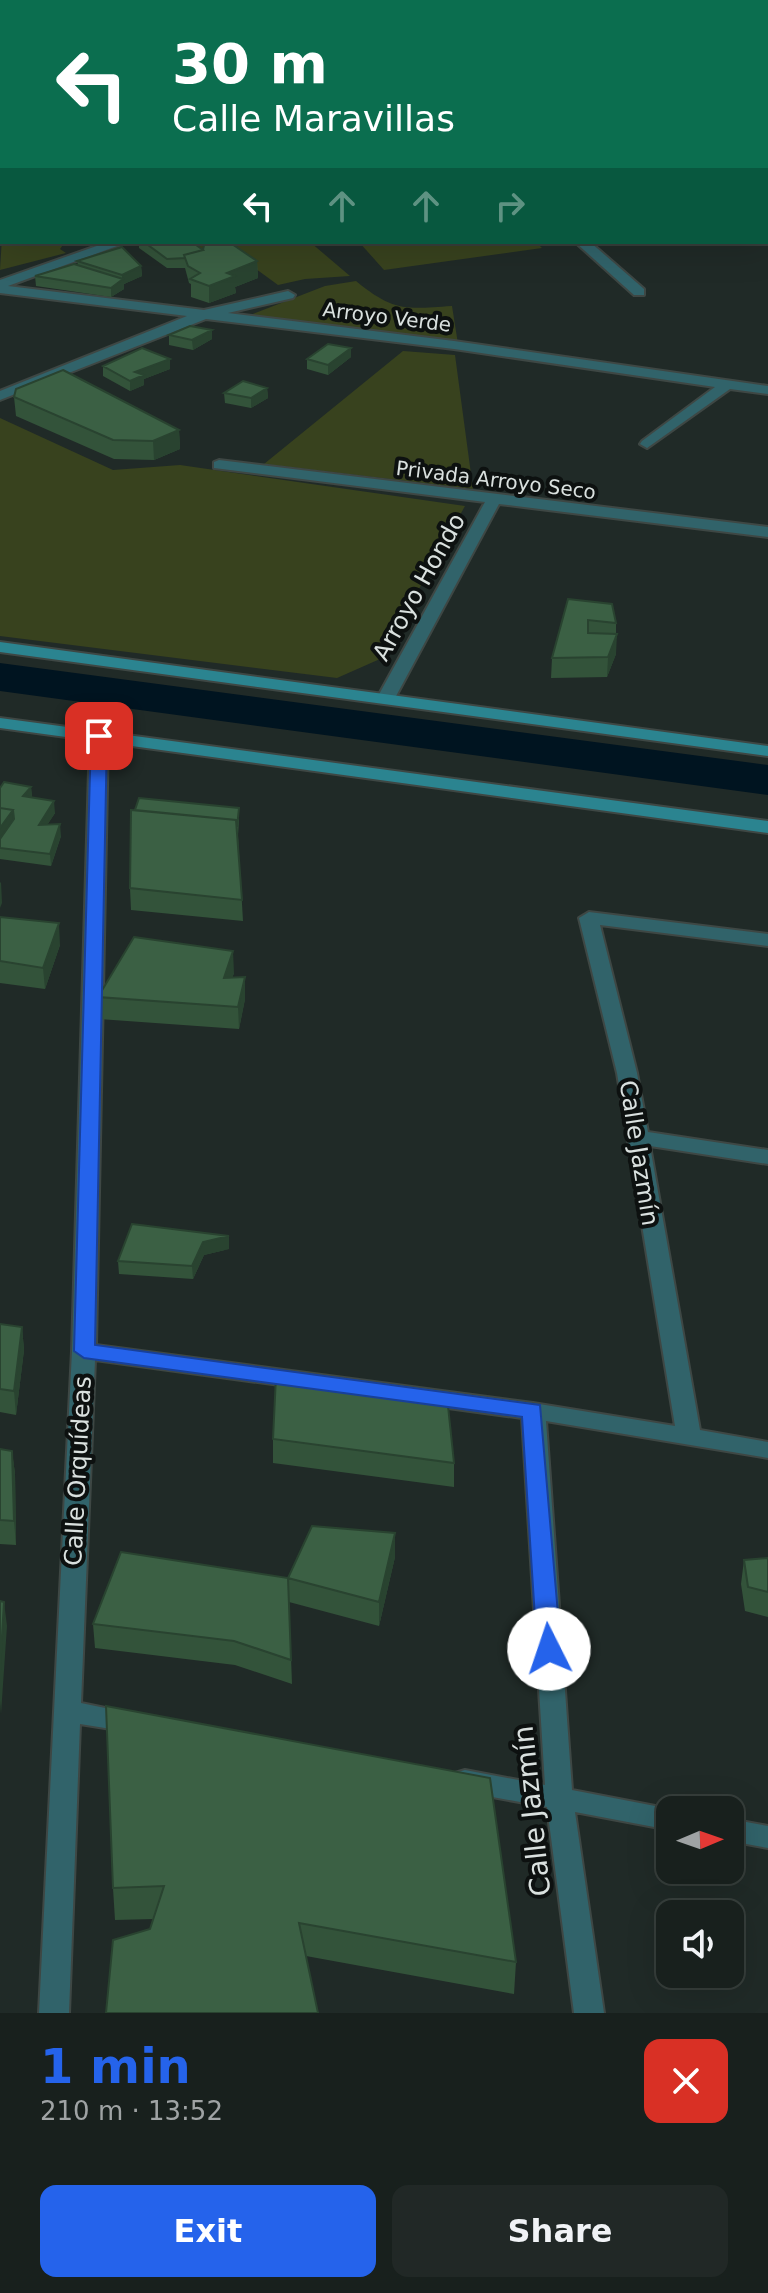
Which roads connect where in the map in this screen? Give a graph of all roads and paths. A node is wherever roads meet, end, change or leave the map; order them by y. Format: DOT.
graph roads {
  1 [pos="116,244"];
  2 [pos="584,244"];
  3 [pos="0,286"];
  4 [pos="639,292"];
  5 [pos="288,295"];
  6 [pos="205,314"];
  7 [pos="726,385"];
  8 [pos="768,390"];
  9 [pos="0,396"];
  10 [pos="647,444"];
  11 [pos="219,465"];
  12 [pos="494,499"];
  13 [pos="768,532"];
  14 [pos="0,647"];
  15 [pos="386,698"];
  16 [pos="0,723"];
  17 [pos="99,736"];
  18 [pos="768,751"];
  19 [pos="768,827"];
  20 [pos="768,940"];
  21 [pos="637,1137"];
  22 [pos="768,1157"];
  23 [pos="84,1351"];
  24 [pos="533,1411"];
  25 [pos="689,1436"];
  26 [pos="768,1450"];
  27 [pos="67,1711"];
  28 [pos="159,1727"];
  29 [pos="436,1776"];
  30 [pos="559,1798"];
  31 [pos="656,1816"];
  32 [pos="744,1833"];
  33 [pos="768,1837"];
  34 [pos="54,2013"];
  35 [pos="589,2013"];
  1 -- 3 [label="street"];
  2 -- 4 [label="street"];
  3 -- 6 [label="street, Arroyo Verde"];
  5 -- 6 [label="street"];
  6 -- 7 [label="street, Arroyo Verde"];
  6 -- 9 [label="street"];
  7 -- 8 [label="street, Arroyo Verde"];
  7 -- 10 [label="street"];
  11 -- 12 [label="street, Privada Arroyo Seco"];
  12 -- 13 [label="street, Privada Arroyo Seco"];
  12 -- 15 [label="street, Arroyo Hondo"];
  14 -- 15 [label="street"];
  15 -- 18 [label="street"];
  16 -- 17 [label="street"];
  17 -- 19 [label="street"];
  17 -- 23 [label="street, Calle Orquídeas"];
  20 -- 21 [label="street, Calle Jazmín"];
  21 -- 22 [label="street"];
  21 -- 25 [label="street, Calle Jazmín"];
  23 -- 24 [label="street"];
  23 -- 27 [label="street, Calle Orquídeas"];
  24 -- 25 [label="street"];
  24 -- 30 [label="street, Calle Jazmín"];
  25 -- 26 [label="street"];
  27 -- 28 [label="street"];
  27 -- 34 [label="street, Calle Orquídeas"];
  29 -- 30 [label="street"];
  30 -- 31 [label="street"];
  30 -- 35 [label="street, Calle Jazmín"];
  32 -- 33 [label="street"];
}
